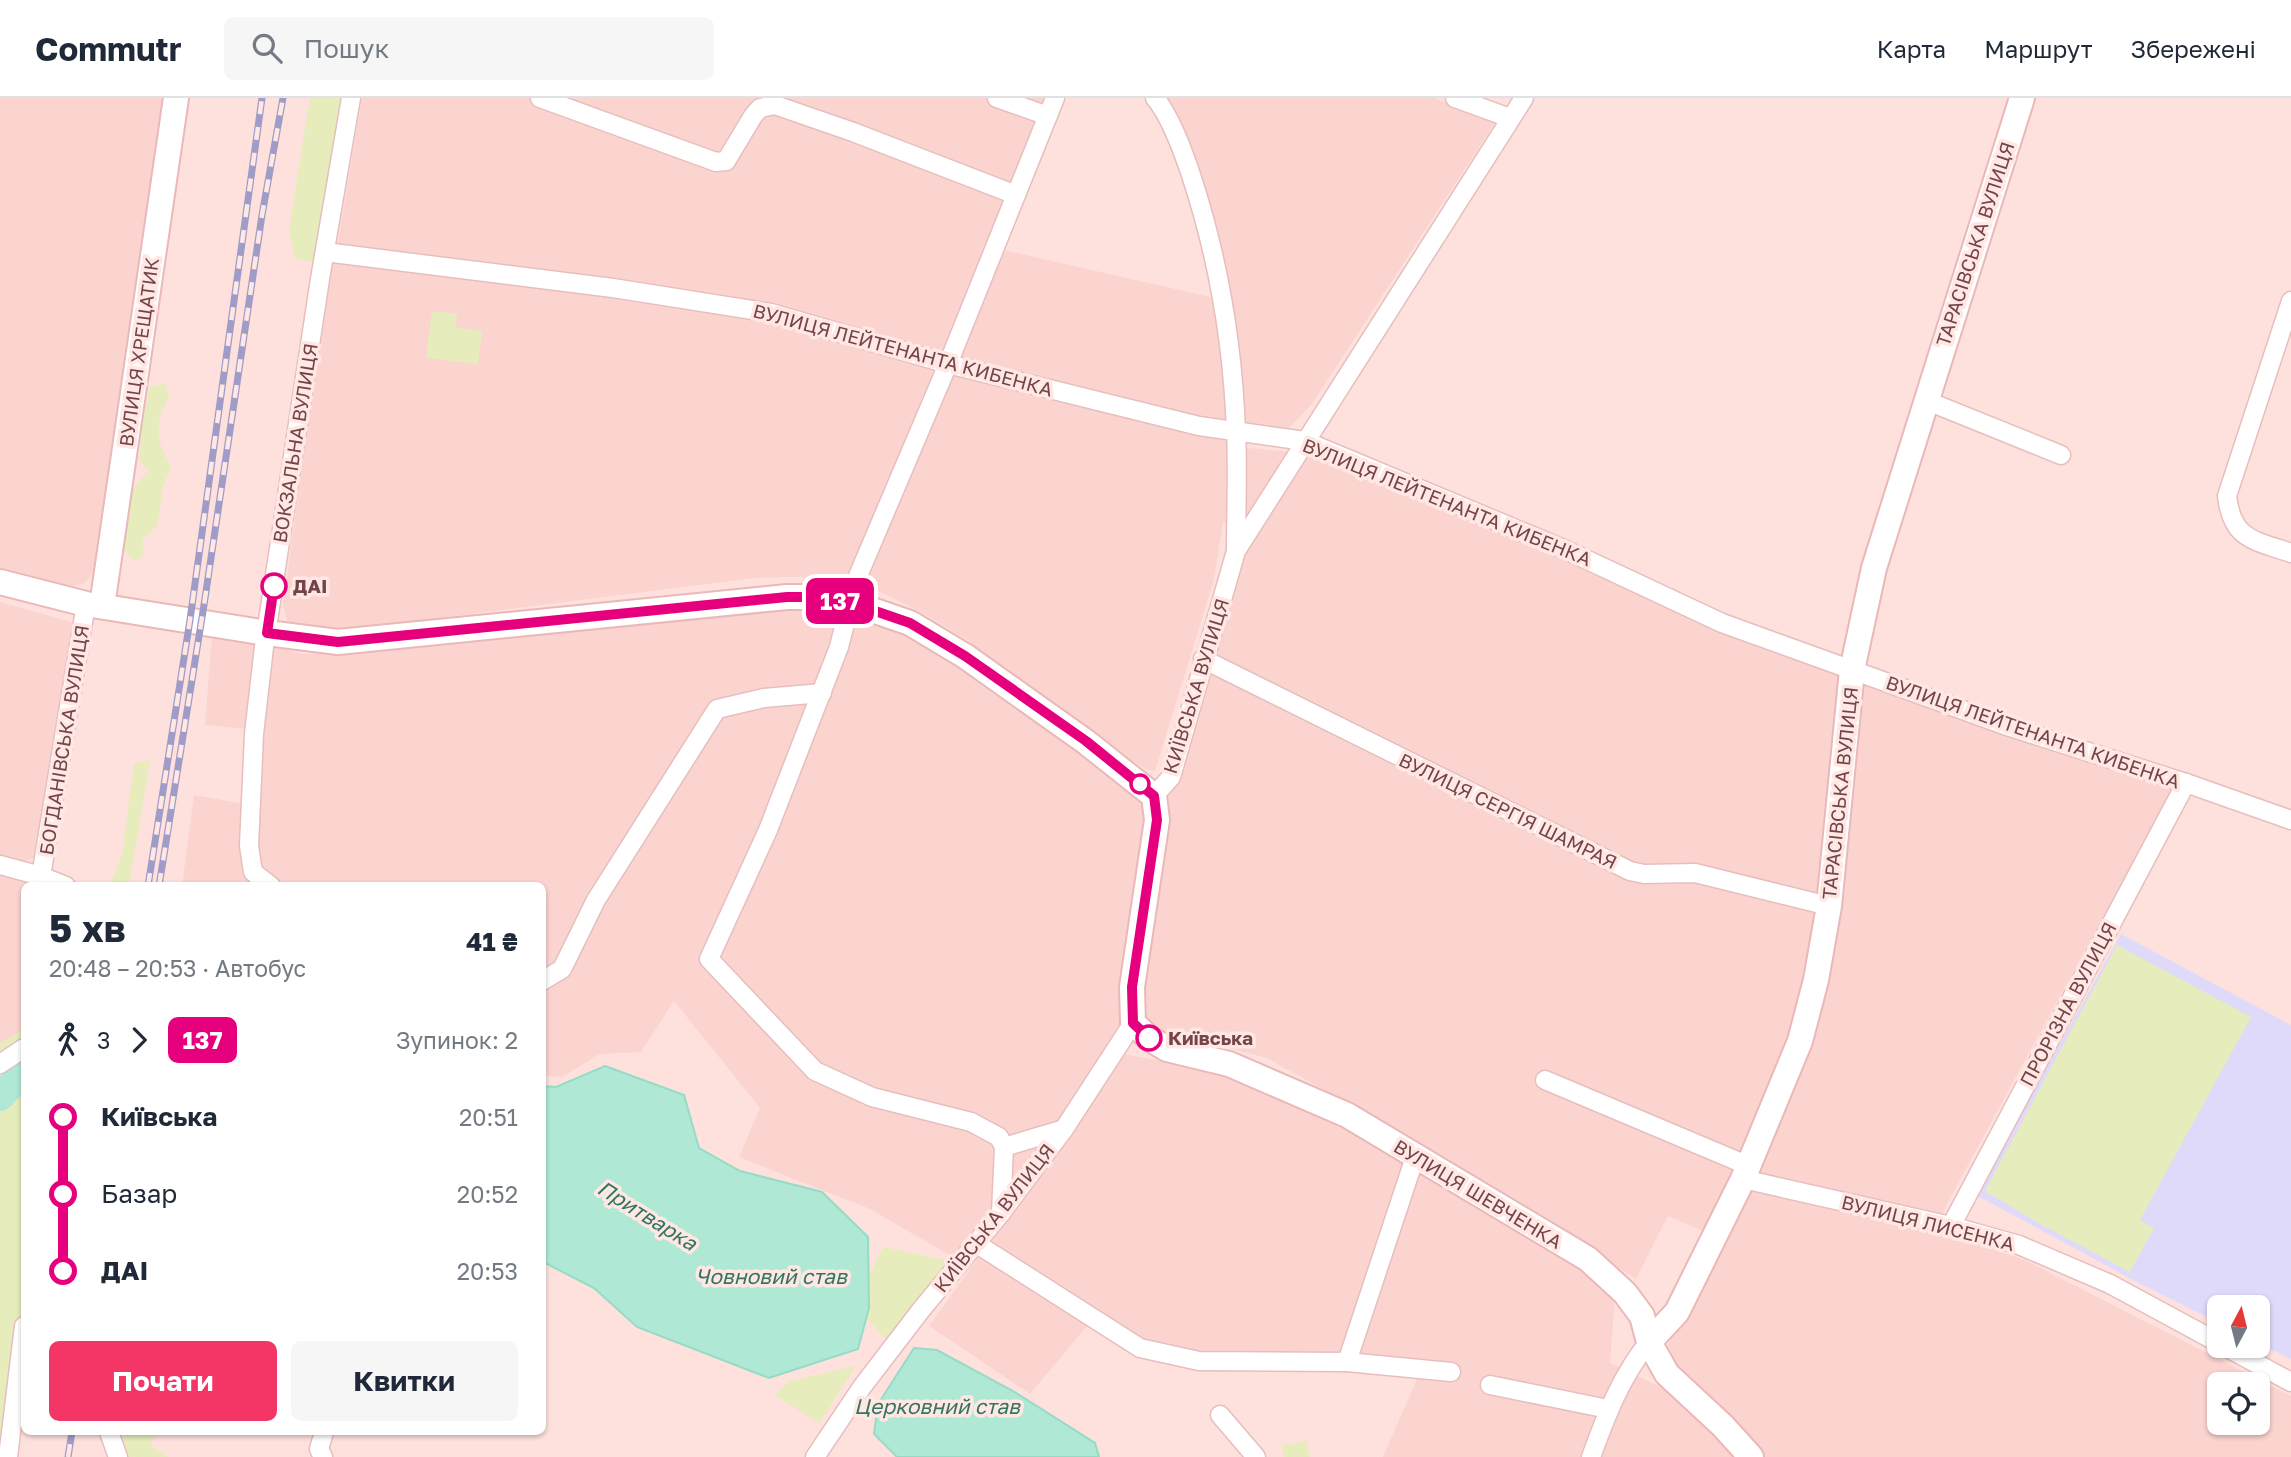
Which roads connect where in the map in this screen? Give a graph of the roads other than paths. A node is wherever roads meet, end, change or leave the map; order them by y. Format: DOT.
graph roads {
  1 [pos="176,98"];
  2 [pos="351,98"];
  3 [pos="540,98"];
  4 [pos="997,98"];
  5 [pos="1055,98"];
  6 [pos="1155,98"];
  7 [pos="1455,98"];
  8 [pos="1524,98"];
  9 [pos="2022,98"];
  10 [pos="1048,116"];
  11 [pos="1510,118"];
  12 [pos="1016,195"];
  13 [pos="325,252"];
  14 [pos="2291,301"];
  15 [pos="948,364"];
  16 [pos="1925,400"];
  17 [pos="1236,433"];
  18 [pos="1305,441"];
  19 [pos="2062,455"];
  20 [pos="1236,551"];
  21 [pos="2291,553"];
  22 [pos="0,582"];
  23 [pos="849,602"];
  24 [pos="94,605"];
  25 [pos="267,633"];
  26 [pos="1203,659"];
  27 [pos="1852,670"];
  28 [pos="821,693"];
  29 [pos="2186,783"];
  30 [pos="1154,796"];
  31 [pos="2291,820"];
  32 [pos="0,865"];
  33 [pos="41,876"];
  34 [pos="56,882"];
  35 [pos="266,882"];
  36 [pos="1829,906"];
  37 [pos="546,979"];
  38 [pos="1133,1023"];
  39 [pos="21,1050"];
  40 [pos="0,1064"];
  41 [pos="1545,1080"];
  42 [pos="1064,1129"];
  43 [pos="1004,1147"];
  44 [pos="1415,1157"];
  45 [pos="1746,1173"];
  46 [pos="1001,1213"];
  47 [pos="1951,1226"];
  48 [pos="977,1244"];
  49 [pos="2207,1337"];
  50 [pos="1649,1342"];
  51 [pos="21,1351"];
  52 [pos="2246,1358"];
  53 [pos="1347,1362"];
  54 [pos="1451,1372"];
  55 [pos="2291,1382"];
  56 [pos="1490,1385"];
  57 [pos="1608,1409"];
  58 [pos="1220,1415"];
  59 [pos="110,1435"];
  60 [pos="323,1435"];
  61 [pos="8,1457"];
  62 [pos="118,1457"];
  63 [pos="323,1457"];
  64 [pos="815,1457"];
  65 [pos="1256,1457"];
  66 [pos="1591,1457"];
  67 [pos="1751,1457"];
  1 -- 24 [label="street, ВУЛИЦЯ ХРЕЩАТИК"];
  2 -- 13 [label="street, ВОКЗАЛЬНА ВУЛИЦЯ"];
  3 -- 12 [label="street"];
  4 -- 10 [label="street"];
  5 -- 10 [label="street"];
  6 -- 17 [label="street"];
  7 -- 11 [label="street"];
  8 -- 11 [label="street, КИЇВСЬКА ВУЛИЦЯ"];
  9 -- 16 [label="street, ТАРАСІВСЬКА ВУЛИЦЯ"];
  10 -- 12 [label="street"];
  11 -- 18 [label="street, КИЇВСЬКА ВУЛИЦЯ"];
  12 -- 15 [label="street"];
  13 -- 15 [label="street, ВУЛИЦЯ ЛЕЙТЕНАНТА КИБЕНКА"];
  13 -- 25 [label="street, ВОКЗАЛЬНА ВУЛИЦЯ"];
  14 -- 21 [label="street"];
  15 -- 17 [label="street, ВУЛИЦЯ ЛЕЙТЕНАНТА КИБЕНКА"];
  15 -- 23 [label="street"];
  16 -- 19 [label="street"];
  16 -- 27 [label="street, ТАРАСІВСЬКА ВУЛИЦЯ"];
  17 -- 18 [label="street, ВУЛИЦЯ ЛЕЙТЕНАНТА КИБЕНКА"];
  17 -- 20 [label="street"];
  18 -- 20 [label="street, КИЇВСЬКА ВУЛИЦЯ"];
  18 -- 27 [label="street, ВУЛИЦЯ ЛЕЙТЕНАНТА КИБЕНКА"];
  20 -- 26 [label="street, КИЇВСЬКА ВУЛИЦЯ"];
  22 -- 24 [label="street"];
  23 -- 25 [label="street"];
  23 -- 28 [label="street"];
  23 -- 30 [label="street"];
  24 -- 25 [label="street"];
  24 -- 33 [label="street, БОГДАНІВСЬКА ВУЛИЦЯ"];
  25 -- 35 [label="street, ВОКЗАЛЬНА ВУЛИЦЯ"];
  26 -- 30 [label="street, КИЇВСЬКА ВУЛИЦЯ"];
  26 -- 36 [label="street, ВУЛИЦЯ СЕРГІЯ ШАМРАЯ"];
  27 -- 29 [label="street, ВУЛИЦЯ ЛЕЙТЕНАНТА КИБЕНКА"];
  27 -- 36 [label="street, ТАРАСІВСЬКА ВУЛИЦЯ"];
  28 -- 37 [label="street"];
  28 -- 43 [label="street"];
  29 -- 31 [label="street, ВУЛИЦЯ ЛЕЙТЕНАНТА КИБЕНКА"];
  29 -- 47 [label="street, ПРОРІЗНА ВУЛИЦЯ"];
  30 -- 38 [label="street, КИЇВСЬКА ВУЛИЦЯ"];
  32 -- 33 [label="street, БОГДАНІВСЬКА ВУЛИЦЯ"];
  33 -- 34 [label="street"];
  36 -- 45 [label="street, ТАРАСІВСЬКА ВУЛИЦЯ"];
  38 -- 42 [label="street, КИЇВСЬКА ВУЛИЦЯ"];
  38 -- 44 [label="street, ВУЛИЦЯ ШЕВЧЕНКА"];
  39 -- 40 [label="street"];
  41 -- 45 [label="street, ВУЛИЦЯ ЛИСЕНКА"];
  42 -- 43 [label="street"];
  42 -- 46 [label="street, КИЇВСЬКА ВУЛИЦЯ"];
  43 -- 46 [label="street"];
  44 -- 50 [label="street, ВУЛИЦЯ ШЕВЧЕНКА"];
  44 -- 53 [label="street"];
  45 -- 47 [label="street, ВУЛИЦЯ ЛИСЕНКА"];
  45 -- 50 [label="street, ТАРАСІВСЬКА ВУЛИЦЯ"];
  46 -- 48 [label="street, КИЇВСЬКА ВУЛИЦЯ"];
  47 -- 49 [label="street, ВУЛИЦЯ ЛИСЕНКА"];
  48 -- 53 [label="street"];
  48 -- 64 [label="street, КИЇВСЬКА ВУЛИЦЯ"];
  50 -- 57 [label="street, ТАРАСІВСЬКА ВУЛИЦЯ"];
  50 -- 67 [label="street, ВУЛИЦЯ ШЕВЧЕНКА"];
  51 -- 61 [label="street"];
  52 -- 55 [label="street"];
  53 -- 54 [label="street"];
  56 -- 57 [label="street"];
  57 -- 66 [label="street, ТАРАСІВСЬКА ВУЛИЦЯ"];
  58 -- 65 [label="street"];
  59 -- 62 [label="street"];
  60 -- 63 [label="street"];
}
